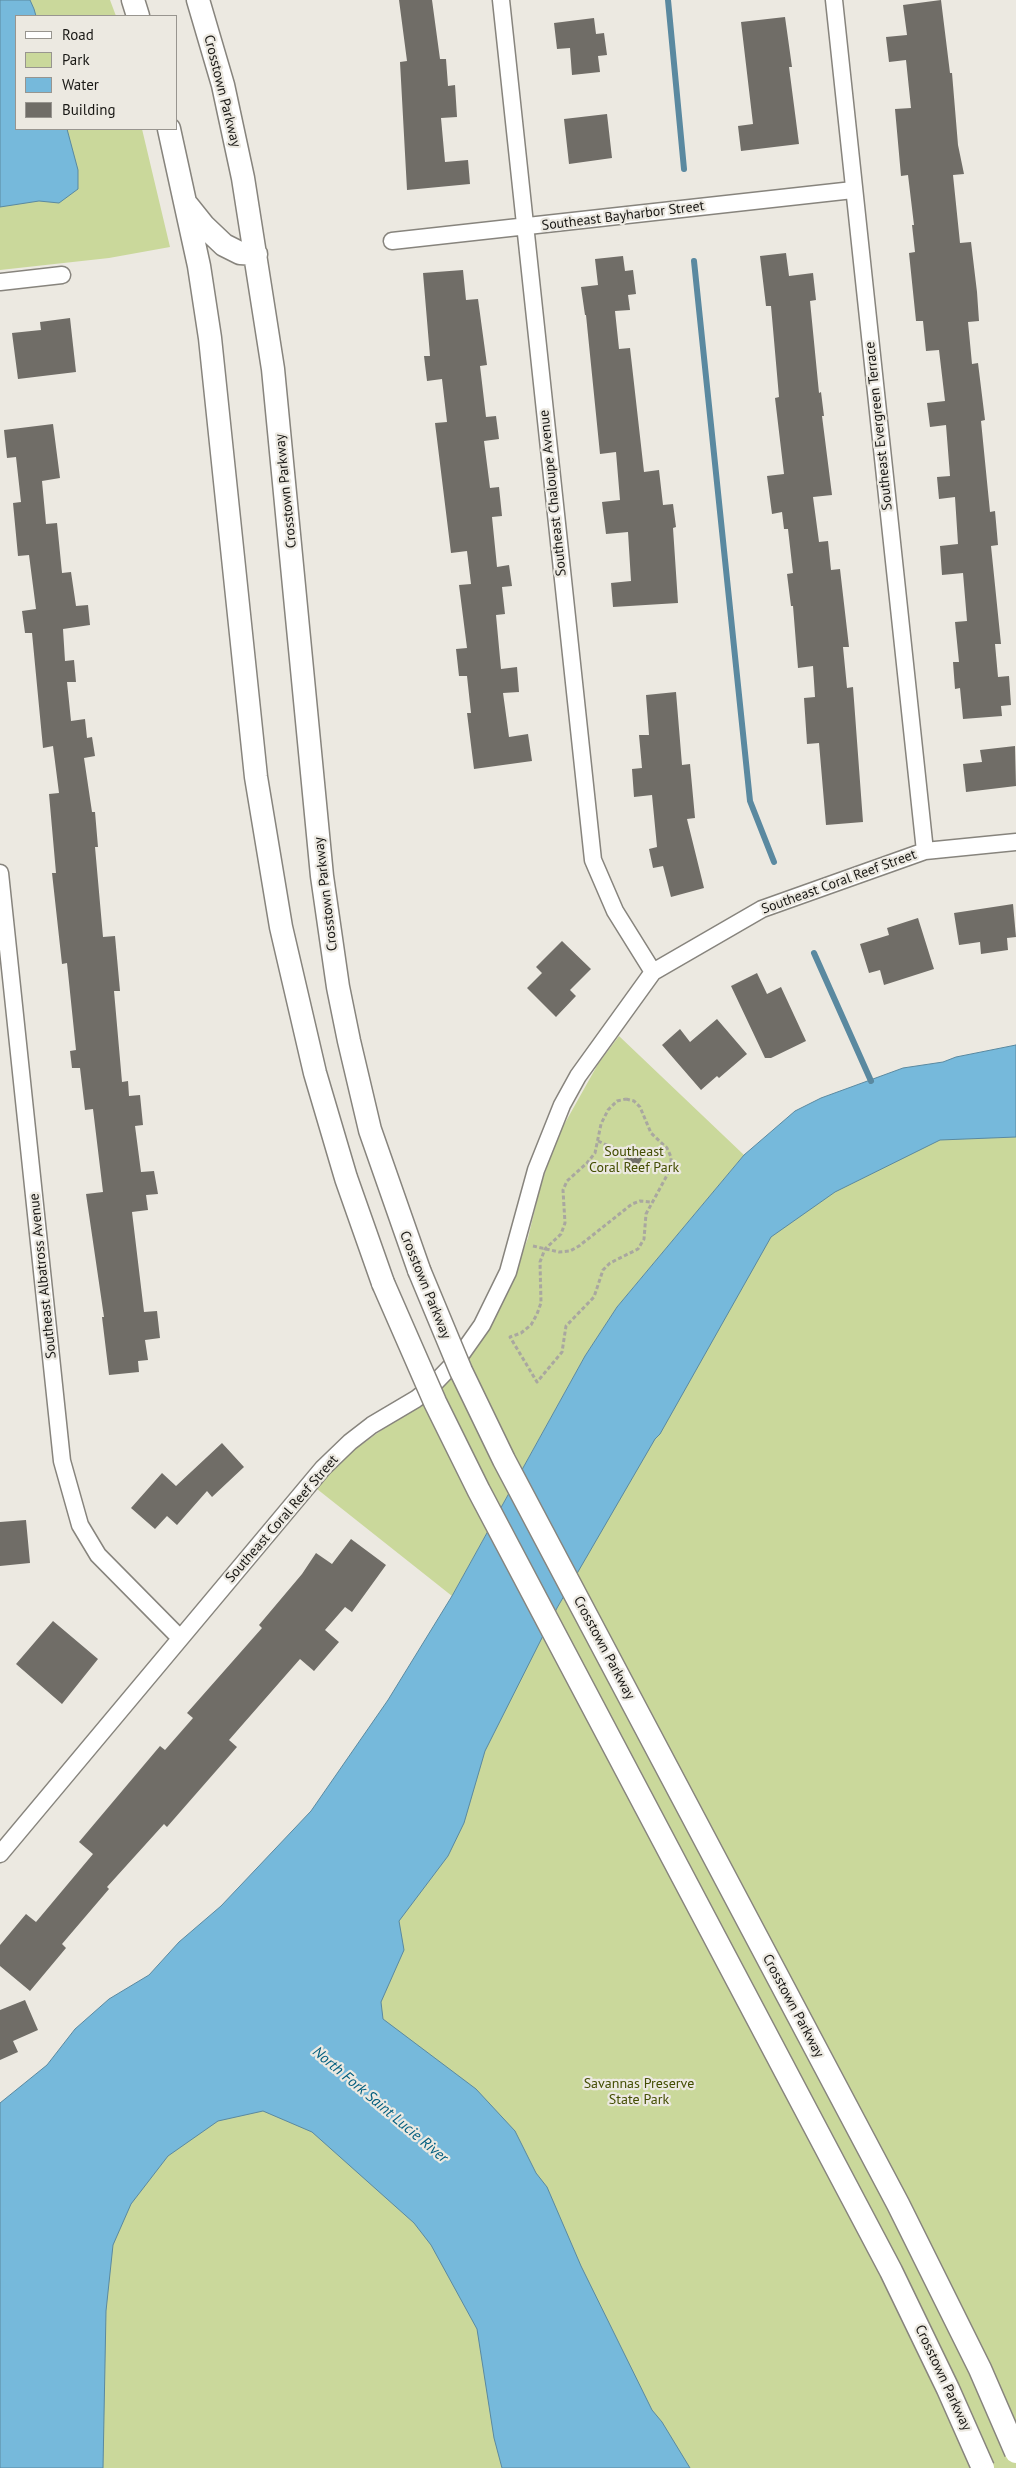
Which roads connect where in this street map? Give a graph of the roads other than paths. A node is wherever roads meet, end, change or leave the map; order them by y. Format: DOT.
graph roads {
  1 [pos="133,0"];
  2 [pos="198,0"];
  3 [pos="500,0"];
  4 [pos="834,0"];
  5 [pos="138,15"];
  6 [pos="169,130"];
  7 [pos="853,190"];
  8 [pos="186,203"];
  9 [pos="524,228"];
  10 [pos="392,241"];
  11 [pos="256,254"];
  12 [pos="62,275"];
  13 [pos="0,282"];
  14 [pos="1016,842"];
  15 [pos="925,851"];
  16 [pos="0,873"];
  17 [pos="653,972"];
  18 [pos="180,1638"];
  19 [pos="0,1854"];
  20 [pos="1016,2452"];
  21 [pos="983,2468"];
  1 -- 5 [label="main road"];
  2 -- 11 [label="main road, Crosstown Parkway"];
  3 -- 9 [label="street, Southeast Chaloupe Avenue"];
  4 -- 7 [label="street, Southeast Evergreen Terrace"];
  6 -- 8 [label="main road, Crosstown Parkway"];
  7 -- 9 [label="street, Southeast Bayharbor Street"];
  7 -- 15 [label="street, Southeast Evergreen Terrace"];
  8 -- 11 [label="main road"];
  8 -- 21 [label="main road, Crosstown Parkway, bridge"];
  9 -- 10 [label="street, Southeast Bayharbor Street"];
  9 -- 17 [label="street, Southeast Chaloupe Avenue"];
  11 -- 20 [label="main road, Crosstown Parkway, bridge"];
  12 -- 13 [label="street"];
  14 -- 15 [label="street, Southeast Coral Reef Street"];
  15 -- 17 [label="street, Southeast Coral Reef Street"];
  16 -- 18 [label="street, Southeast Albatross Avenue"];
  17 -- 18 [label="street, Southeast Coral Reef Street"];
  18 -- 19 [label="street, Southeast Coral Reef Street"];
}
